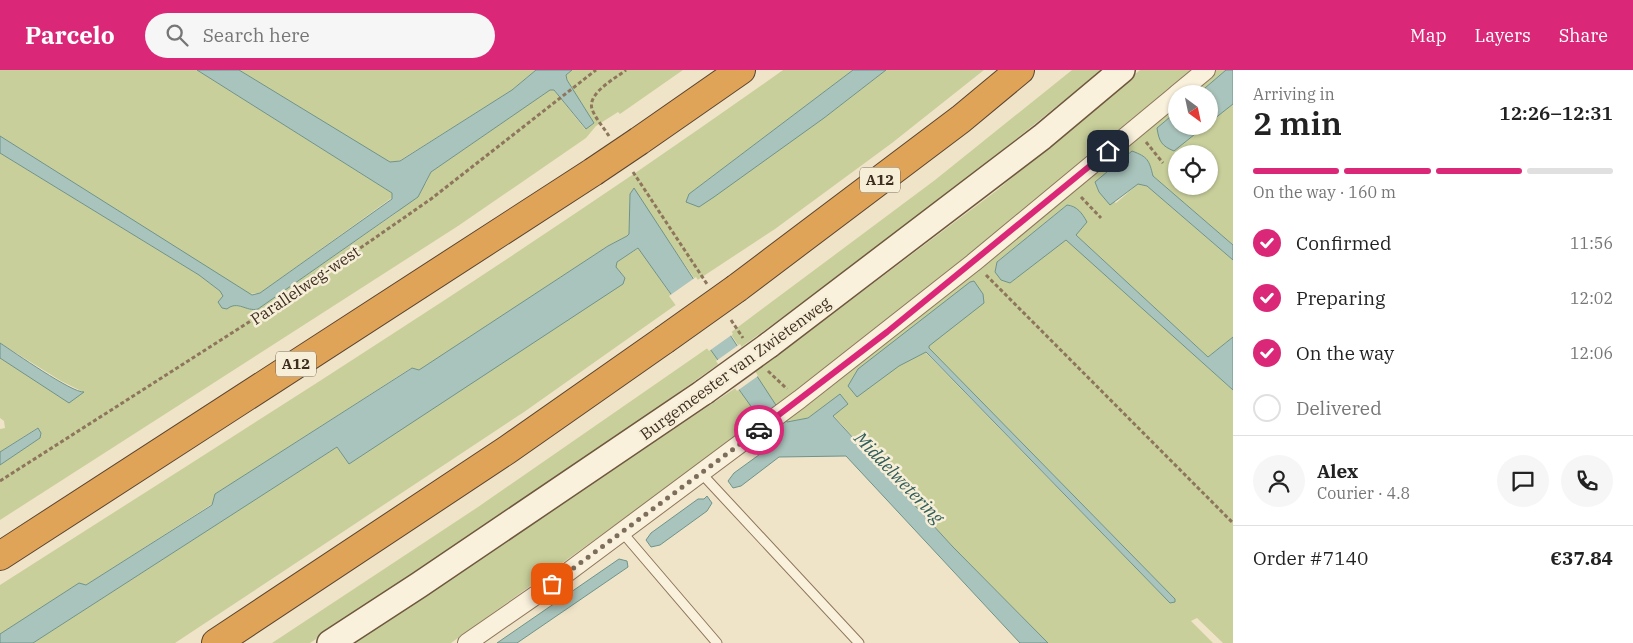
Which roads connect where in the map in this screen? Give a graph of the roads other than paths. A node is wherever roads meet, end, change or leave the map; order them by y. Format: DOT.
graph roads {
  1 [pos="741,70"];
  2 [pos="1020,70"];
  3 [pos="1122,70"];
  4 [pos="1206,70"];
  5 [pos="1188,85"];
  6 [pos="1168,101"];
  7 [pos="701,473"];
  8 [pos="622,532"];
  9 [pos="0,556"];
  10 [pos="216,643"];
  11 [pos="330,643"];
  12 [pos="467,643"];
  13 [pos="717,643"];
  14 [pos="860,643"];
  1 -- 9 [label="highway, A12, bridge"];
  2 -- 10 [label="highway, A12, bridge"];
  3 -- 11 [label="main road, Burgemeester van Zwietenweg, bridge"];
  4 -- 5 [label="street"];
  6 -- 7 [label="street"];
  7 -- 8 [label="street"];
  7 -- 14 [label="lane"];
  8 -- 12 [label="street"];
  8 -- 13 [label="lane"];
}
